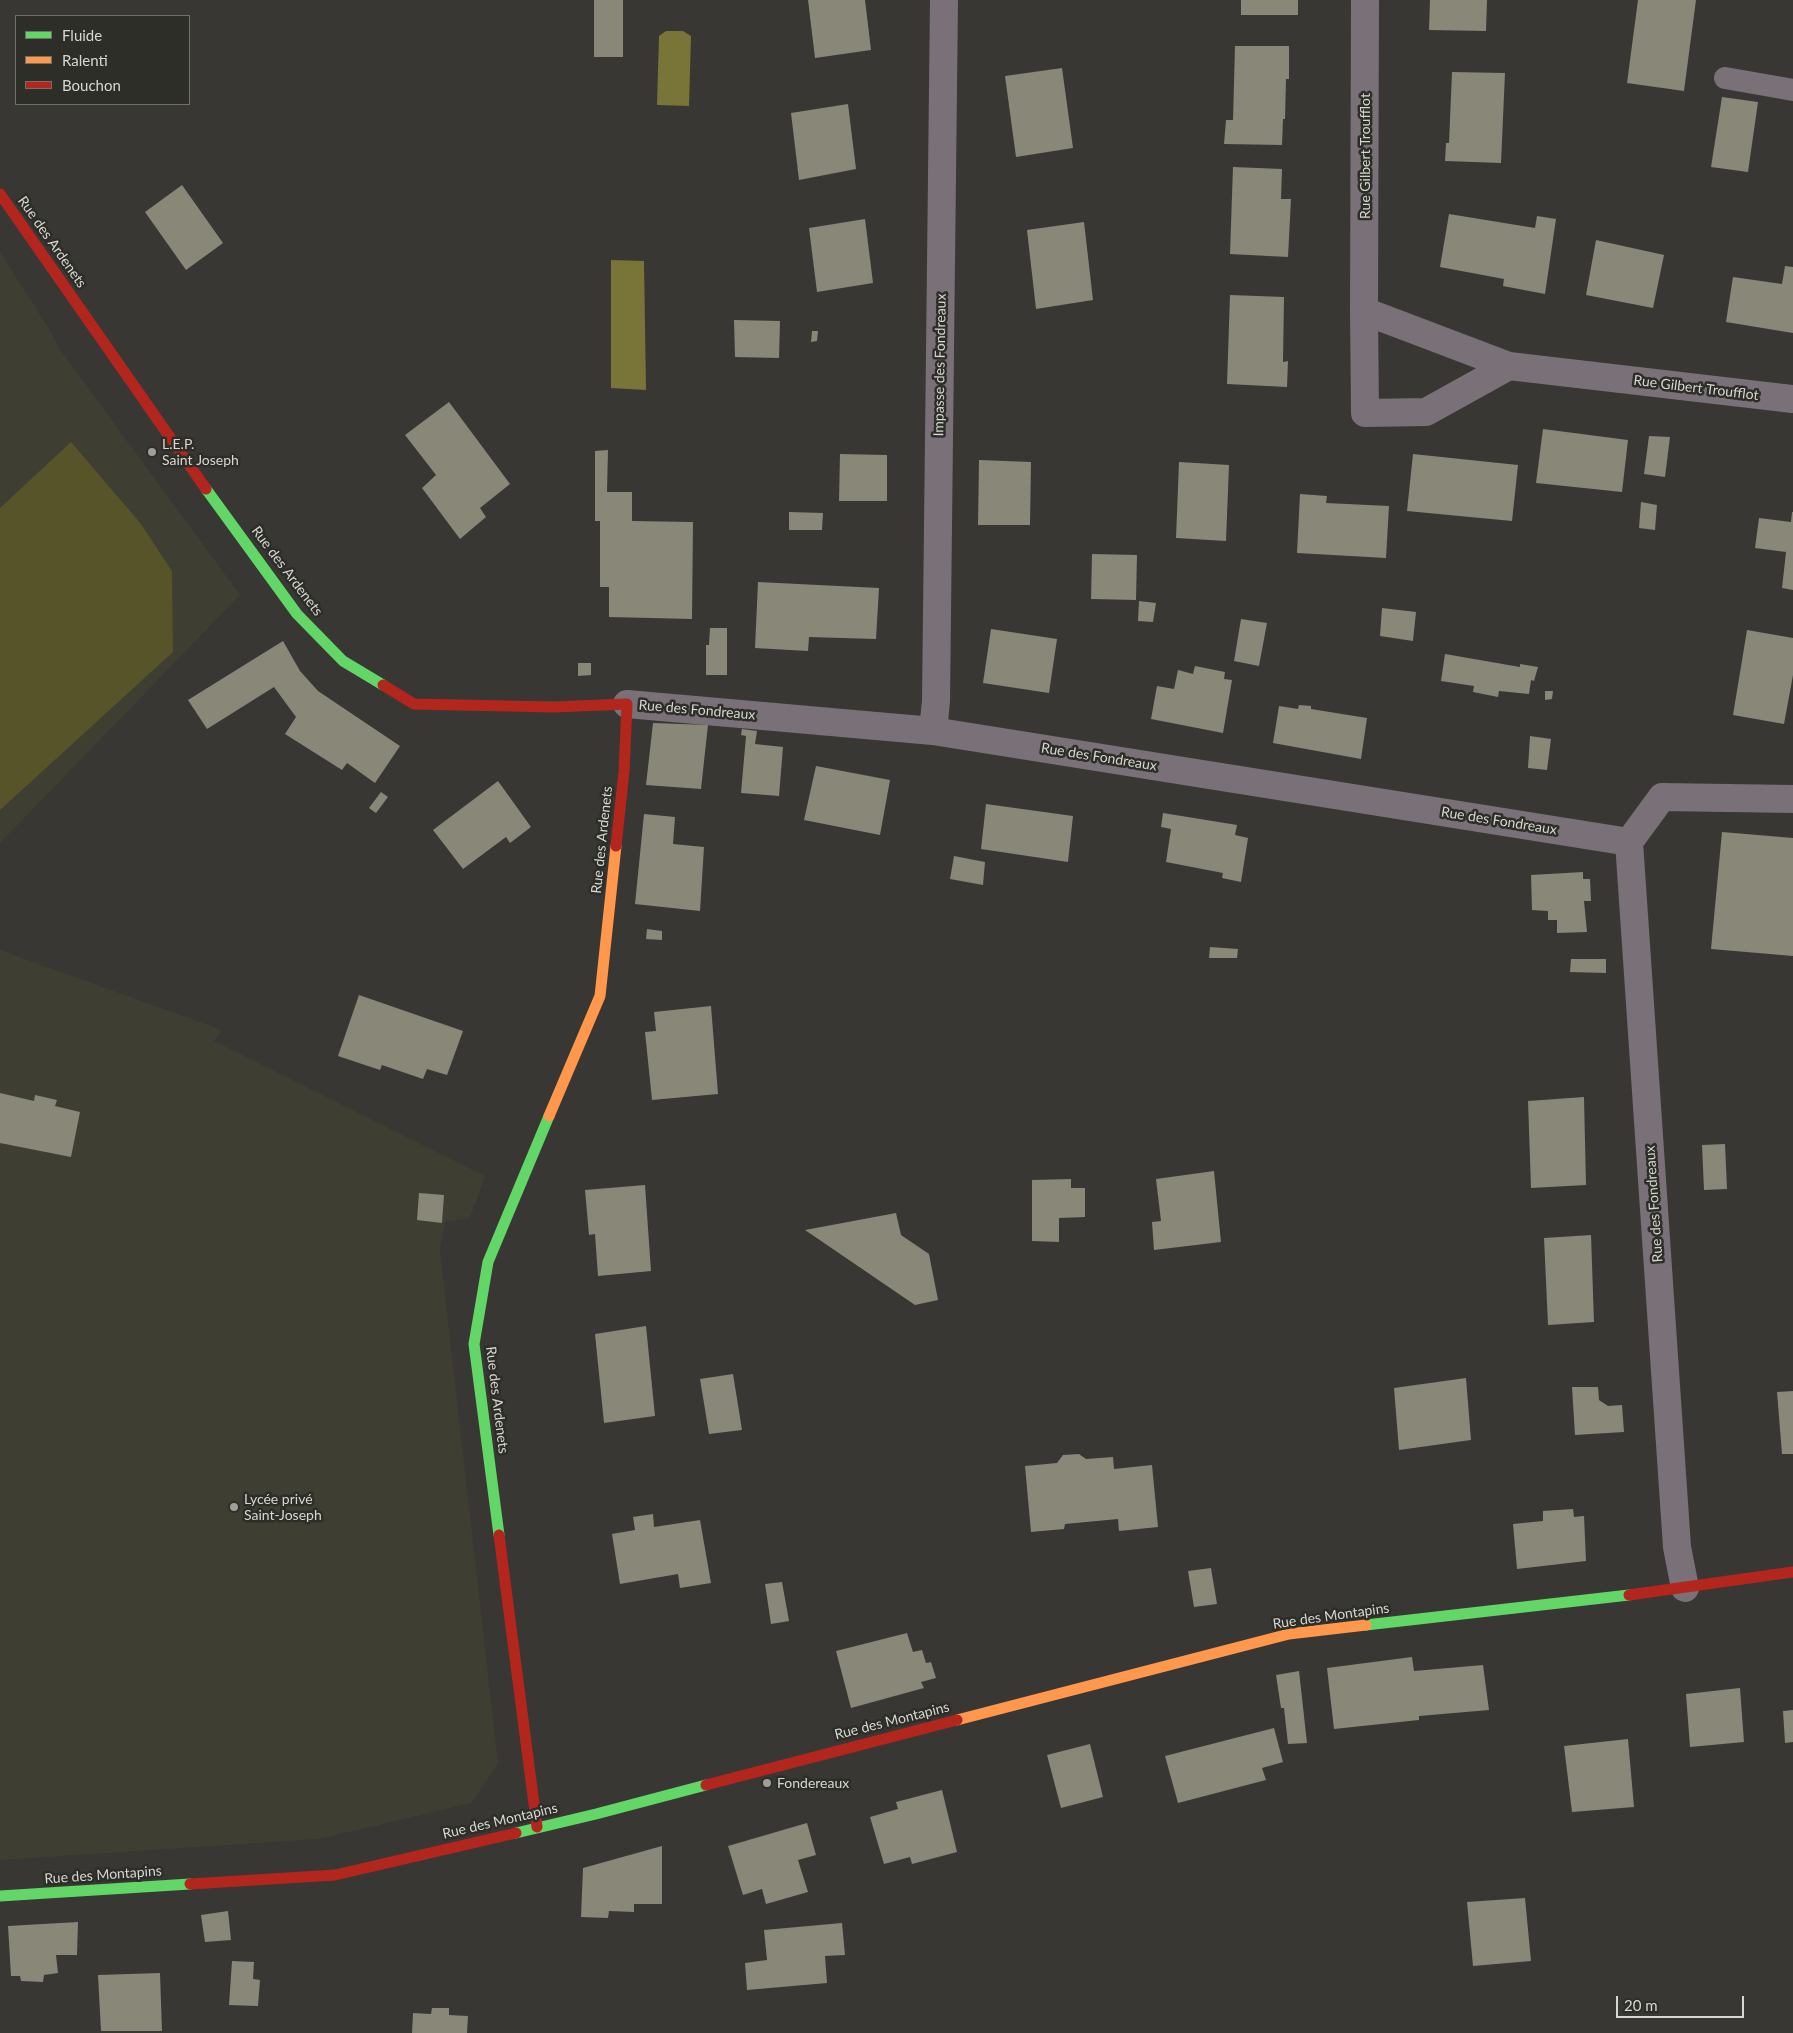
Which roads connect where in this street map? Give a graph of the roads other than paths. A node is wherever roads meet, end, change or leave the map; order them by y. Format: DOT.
graph roads {
  1 [pos="944,0"];
  2 [pos="1365,0"];
  3 [pos="1725,78"];
  4 [pos="1793,90"];
  5 [pos="0,194"];
  6 [pos="1364,311"];
  7 [pos="1510,366"];
  8 [pos="1793,399"];
  9 [pos="627,704"];
  10 [pos="933,730"];
  11 [pos="1793,799"];
  12 [pos="1629,842"];
  13 [pos="1793,1572"];
  14 [pos="1685,1588"];
  15 [pos="537,1827"];
  16 [pos="0,1896"];
  1 -- 10 [label="street, Impasse des Fondreaux"];
  2 -- 6 [label="street, Rue Gilbert Troufflot"];
  3 -- 4 [label="lane"];
  5 -- 9 [label="street, Rue des Ardenets"];
  6 -- 7 [label="street, Rue Gilbert Troufflot"];
  6 -- 7 [label="street, Rue Gilbert Troufflot"];
  7 -- 8 [label="street, Rue Gilbert Troufflot"];
  9 -- 10 [label="street, Rue des Fondreaux"];
  9 -- 15 [label="street, Rue des Ardenets"];
  10 -- 12 [label="street, Rue des Fondreaux"];
  11 -- 12 [label="street"];
  12 -- 14 [label="street, Rue des Fondreaux"];
  13 -- 14 [label="street, Rue des Montapins"];
  14 -- 15 [label="street, Rue des Montapins"];
  15 -- 16 [label="street, Rue des Montapins"];
}
